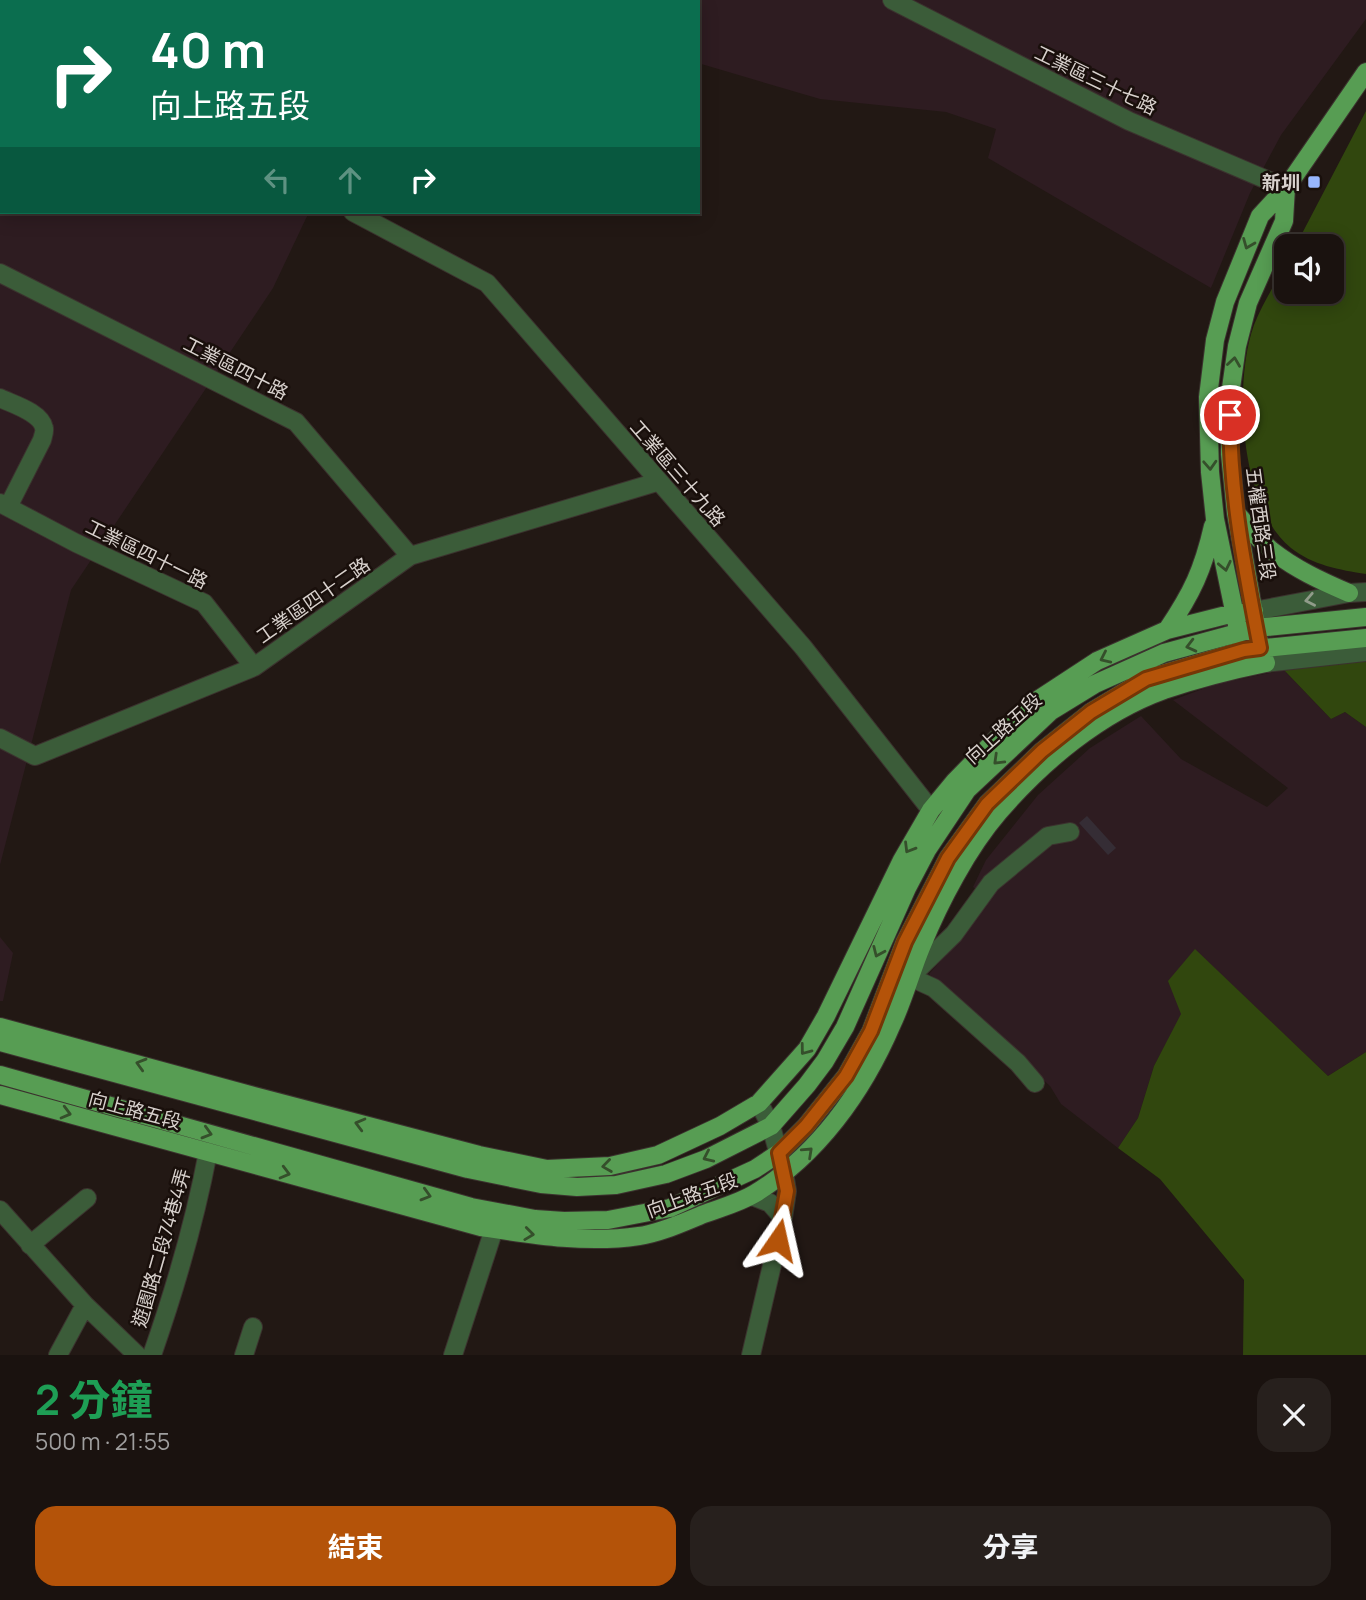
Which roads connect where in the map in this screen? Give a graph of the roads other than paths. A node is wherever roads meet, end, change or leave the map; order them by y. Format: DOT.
graph roads {
  1 [pos="892,0"];
  2 [pos="1366,72"];
  3 [pos="1286,188"];
  4 [pos="357,214"];
  5 [pos="0,273"];
  6 [pos="0,398"];
  7 [pos="657,482"];
  8 [pos="4,505"];
  9 [pos="1236,513"];
  10 [pos="1215,519"];
  11 [pos="410,556"];
  12 [pos="1358,592"];
  13 [pos="1234,613"];
  14 [pos="1366,617"];
  15 [pos="1167,630"];
  16 [pos="1366,638"];
  17 [pos="1253,643"];
  18 [pos="1366,652"];
  19 [pos="254,667"];
  20 [pos="0,738"];
  21 [pos="932,810"];
  22 [pos="1070,832"];
  23 [pos="910,977"];
  24 [pos="0,1027"];
  25 [pos="0,1042"];
  26 [pos="0,1075"];
  27 [pos="1035,1083"];
  28 [pos="0,1095"];
  29 [pos="759,1103"];
  30 [pos="771,1126"];
  31 [pos="208,1152"];
  32 [pos="779,1153"];
  33 [pos="784,1173"];
  34 [pos="751,1196"];
  35 [pos="87,1198"];
  36 [pos="0,1210"];
  37 [pos="783,1218"];
  38 [pos="494,1229"];
  39 [pos="30,1245"];
  40 [pos="85,1305"];
  41 [pos="253,1327"];
  42 [pos="58,1355"];
  43 [pos="137,1355"];
  44 [pos="152,1355"];
  45 [pos="244,1355"];
  46 [pos="453,1355"];
  47 [pos="751,1355"];
  1 -- 3 [label="street, 工業區三十七路"];
  2 -- 3 [label="main road, 五權西路三段"];
  9 -- 3 [label="main road, 五權西路三段, one-way"];
  3 -- 10 [label="main road, 五權西路三段, one-way"];
  4 -- 7 [label="street, 工業區三十九路"];
  5 -- 11 [label="street, 工業區四十路"];
  6 -- 8 [label="street"];
  7 -- 11 [label="street, 工業區四十二路"];
  7 -- 21 [label="street, 工業區三十九路"];
  8 -- 19 [label="street, 工業區四十一路"];
  9 -- 12 [label="main road"];
  9 -- 17 [label="main road, 五權西路三段"];
  10 -- 13 [label="main road, 五權西路三段, one-way"];
  10 -- 15 [label="main road"];
  11 -- 19 [label="street, 工業區四十二路"];
  12 -- 17 [label="street, 向上路五段, one-way"];
  13 -- 15 [label="main road, 向上路五段"];
  13 -- 17 [label="main road, 五權西路三段"];
  14 -- 17 [label="main road, 向上路五段"];
  15 -- 21 [label="main road, 向上路五段, one-way"];
  16 -- 17 [label="main road, 向上路五段"];
  17 -- 18 [label="street, 向上路五段"];
  17 -- 23 [label="main road, 向上路五段"];
  17 -- 30 [label="main road, 向上路五段, one-way"];
  17 -- 32 [label="main road, 向上路五段"];
  19 -- 20 [label="street, 工業區四十二路"];
  21 -- 29 [label="main road, 向上路五段, one-way"];
  22 -- 23 [label="street"];
  23 -- 27 [label="street"];
  33 -- 23 [label="main road, 向上路五段, one-way"];
  29 -- 24 [label="main road, 向上路五段, one-way"];
  30 -- 25 [label="main road, 向上路五段, one-way"];
  26 -- 32 [label="main road, 向上路五段, one-way"];
  28 -- 31 [label="main road, 向上路五段, one-way"];
  29 -- 30 [label="street"];
  30 -- 32 [label="street"];
  31 -- 38 [label="main road, 向上路五段, one-way"];
  31 -- 44 [label="street, 遊園路二段74巷4弄"];
  32 -- 33 [label="street"];
  33 -- 34 [label="main road, 向上路五段"];
  33 -- 37 [label="street"];
  34 -- 37 [label="street"];
  38 -- 34 [label="main road, 向上路五段, one-way"];
  35 -- 39 [label="street"];
  36 -- 39 [label="street"];
  37 -- 47 [label="street"];
  38 -- 46 [label="street"];
  39 -- 40 [label="street"];
  40 -- 42 [label="street"];
  40 -- 43 [label="street"];
  41 -- 45 [label="street"];
}
